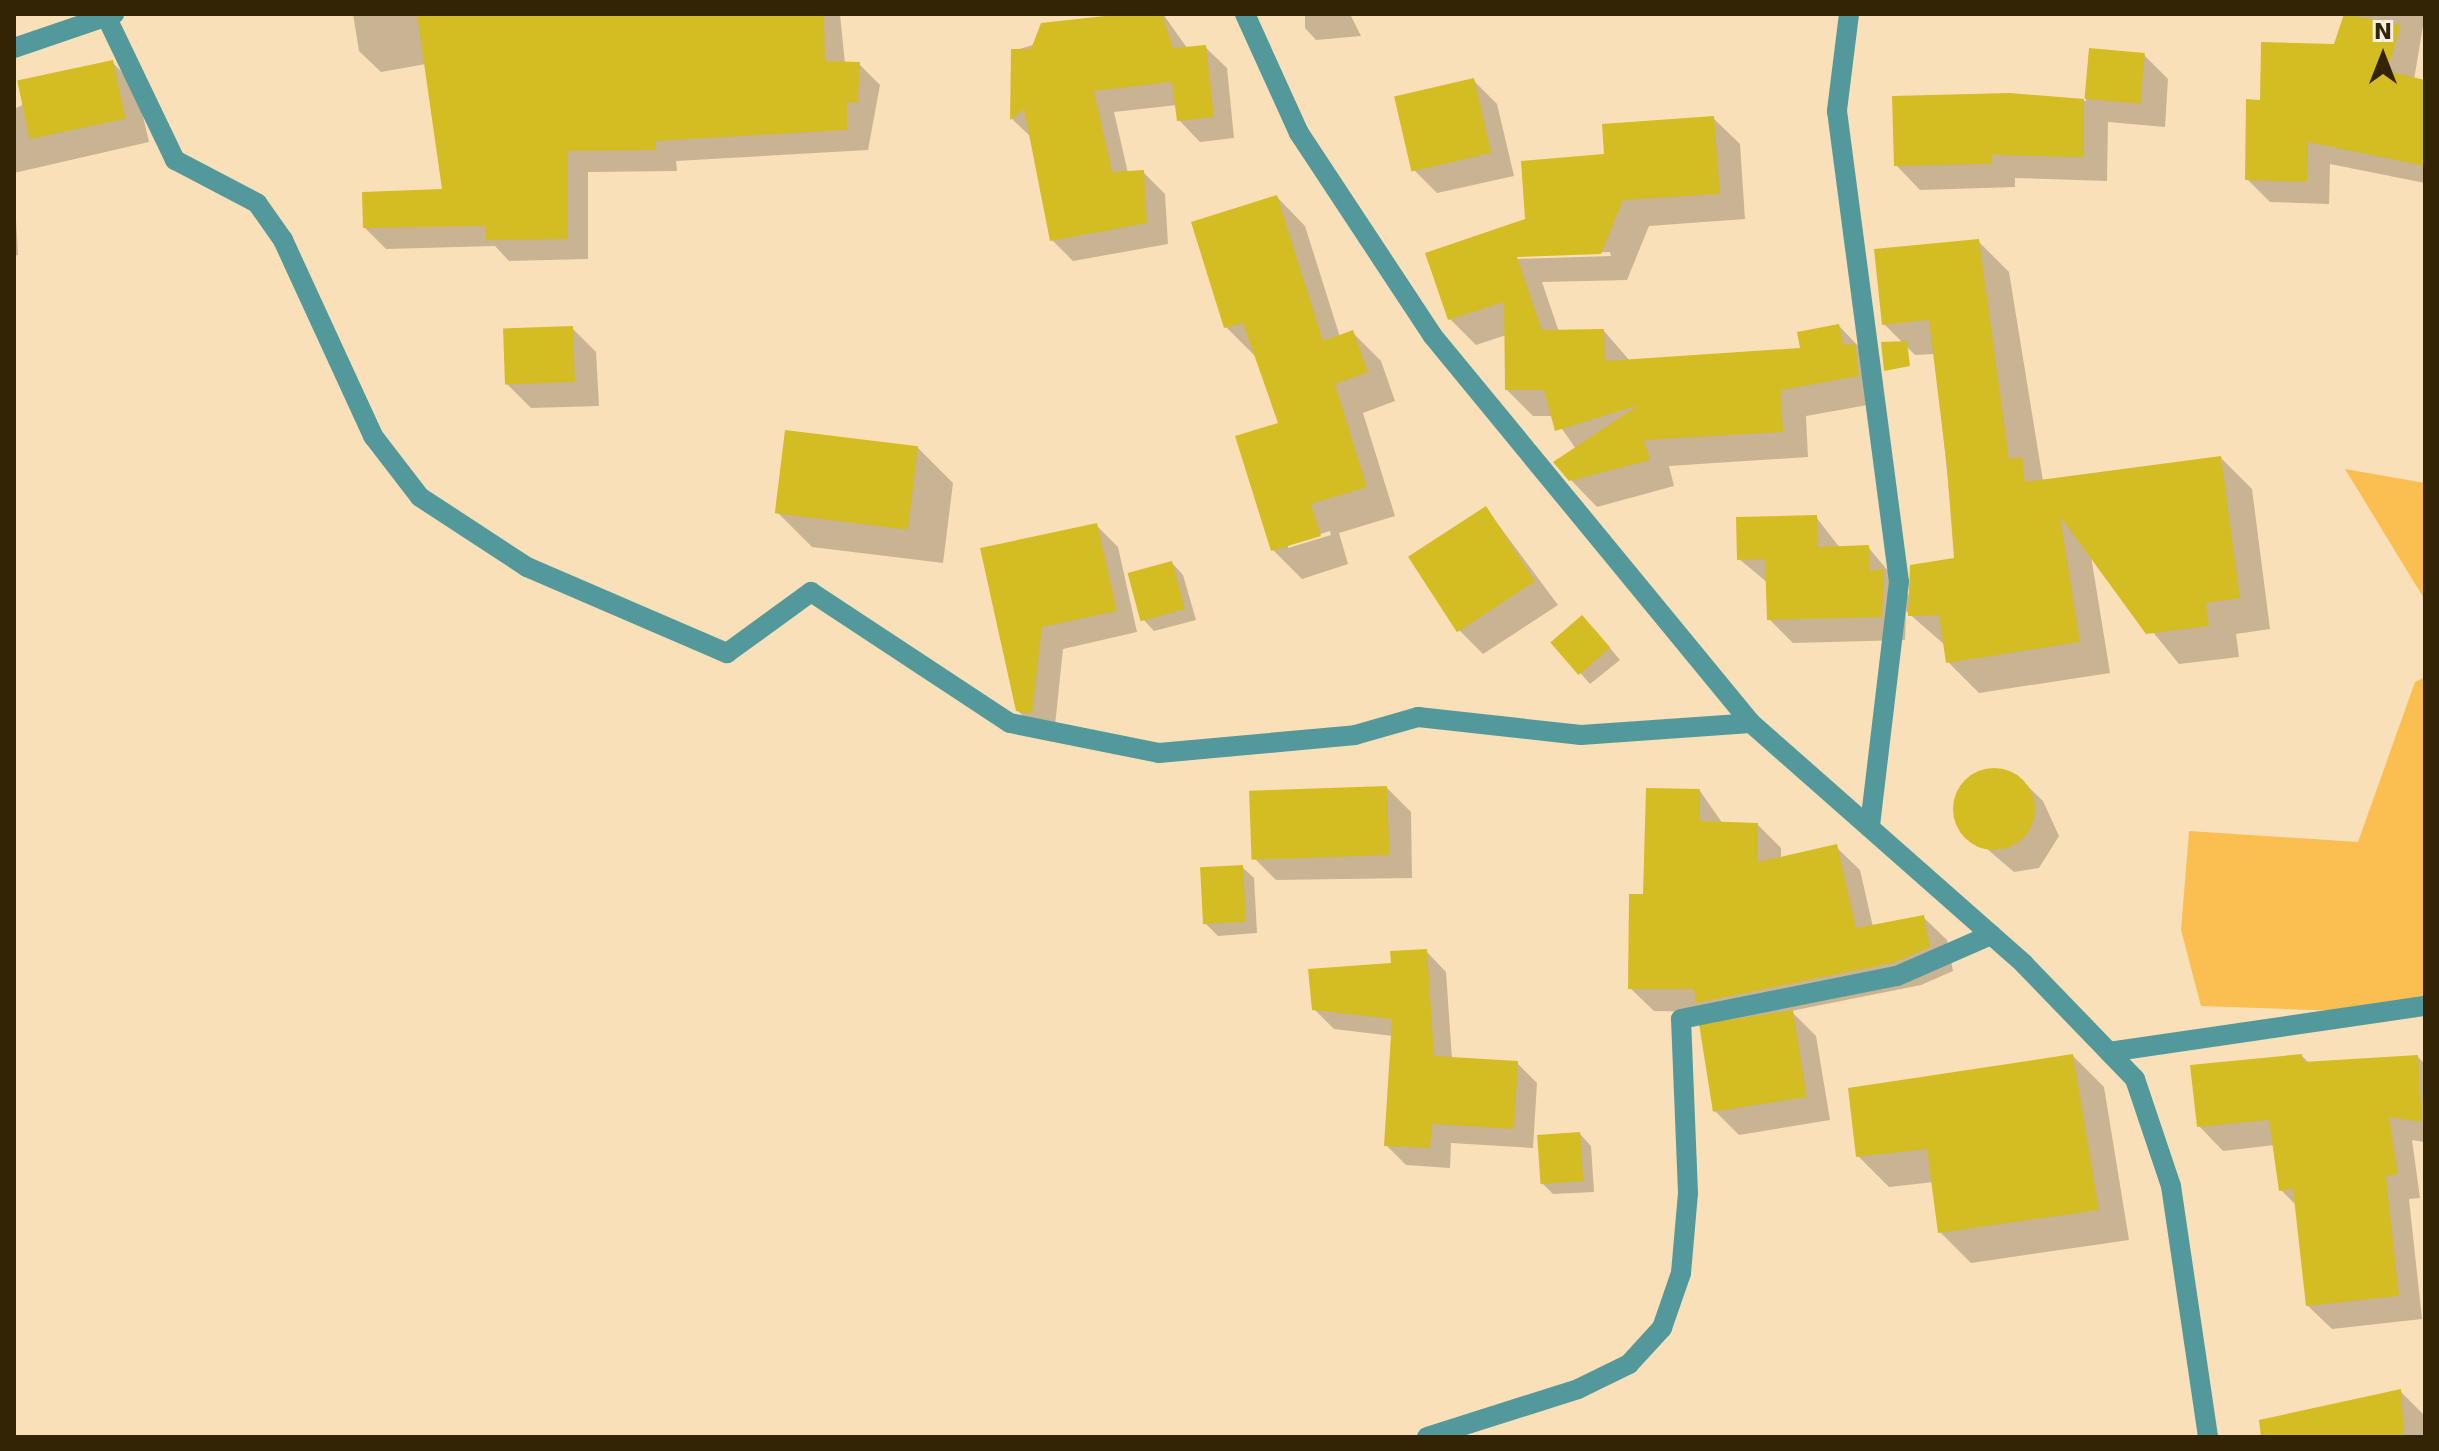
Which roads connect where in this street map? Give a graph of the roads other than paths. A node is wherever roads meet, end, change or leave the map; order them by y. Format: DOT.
graph roads {
  1 [pos="1245,14"];
  2 [pos="1849,14"];
  3 [pos="110,15"];
  4 [pos="14,48"];
  5 [pos="1751,723"];
  6 [pos="1870,827"];
  7 [pos="1991,935"];
  8 [pos="2425,1006"];
  9 [pos="2109,1052"];
  10 [pos="1427,1437"];
  11 [pos="2208,1437"];
  1 -- 5 [label="street"];
  2 -- 6 [label="street"];
  3 -- 4 [label="street"];
  3 -- 5 [label="street"];
  5 -- 6 [label="street"];
  6 -- 7 [label="street"];
  7 -- 9 [label="street"];
  7 -- 10 [label="street"];
  8 -- 9 [label="street"];
  9 -- 11 [label="street"];
}
